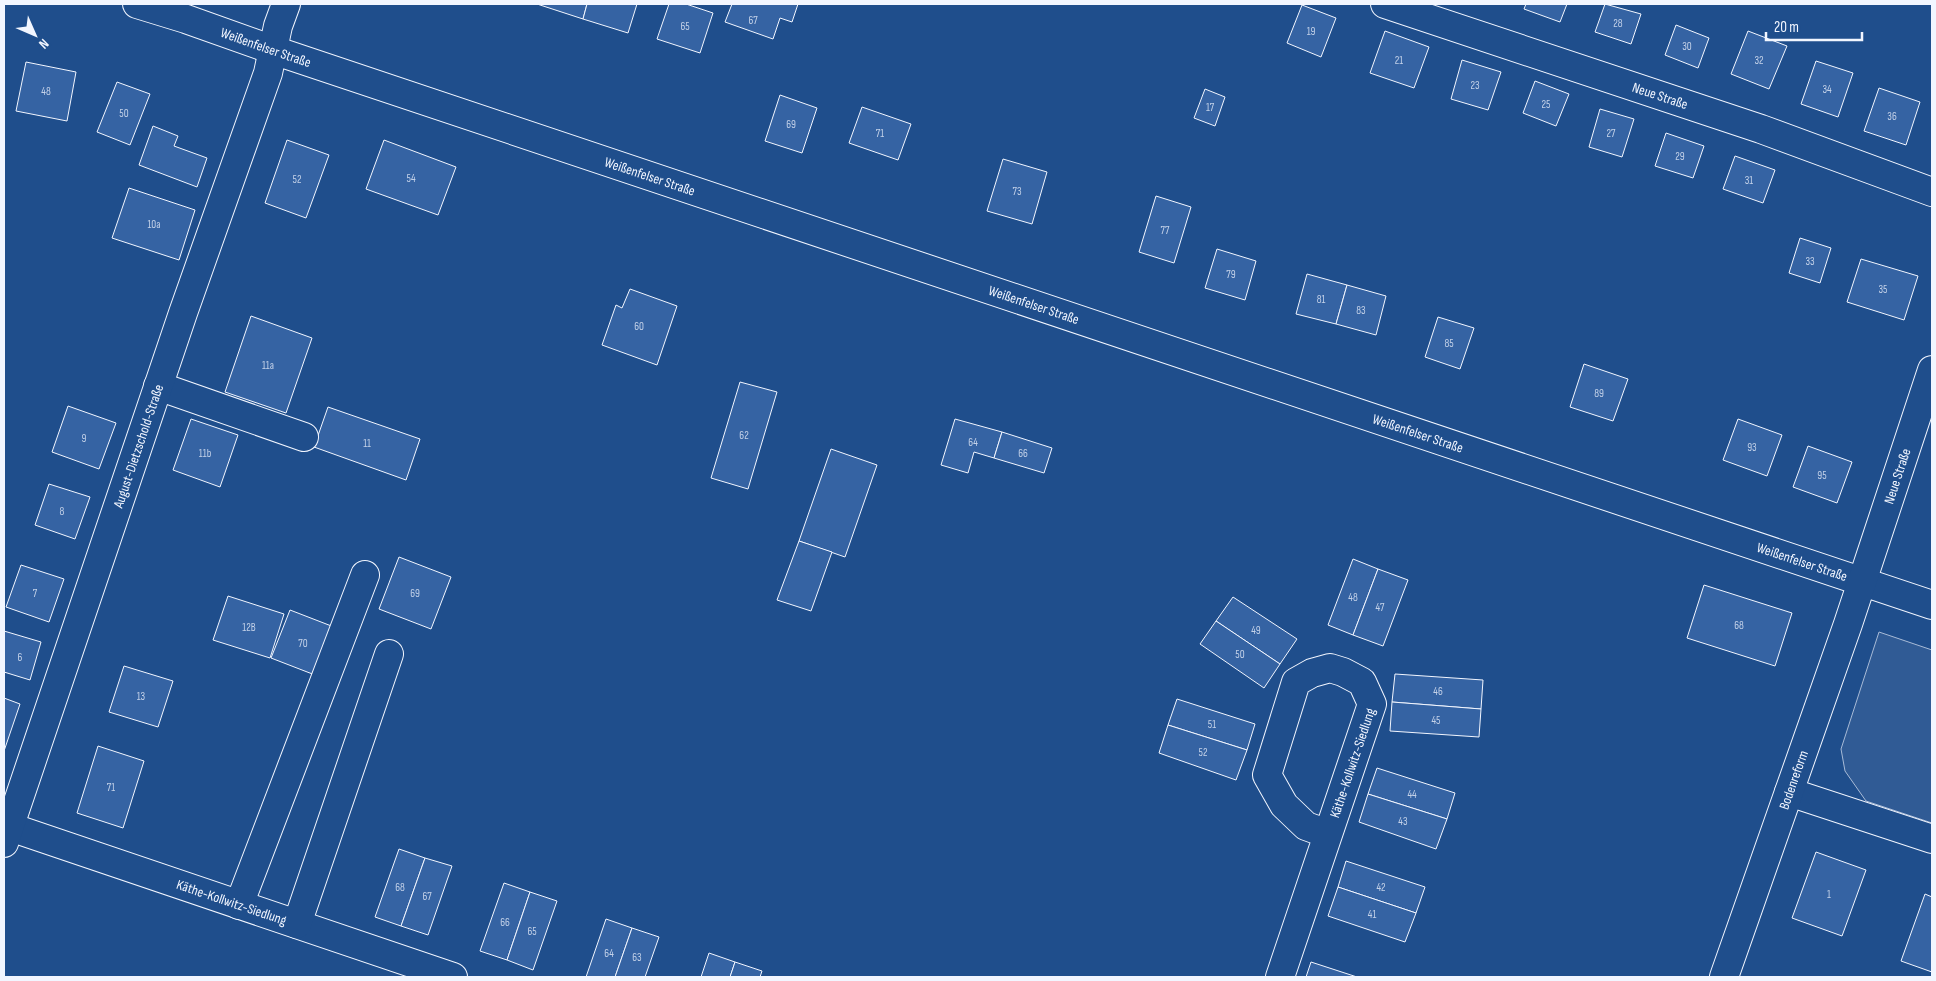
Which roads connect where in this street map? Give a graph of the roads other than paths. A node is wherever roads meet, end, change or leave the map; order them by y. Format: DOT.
graph roads {
  1 [pos="137,4"];
  2 [pos="286,4"];
  3 [pos="1385,4"];
  4 [pos="273,50"];
  5 [pos="1932,192"];
  6 [pos="1932,370"];
  7 [pos="158,386"];
  8 [pos="304,437"];
  9 [pos="365,575"];
  10 [pos="1862,582"];
  11 [pos="1932,605"];
  12 [pos="389,654"];
  13 [pos="1788,792"];
  14 [pos="1328,834"];
  15 [pos="7,835"];
  16 [pos="1932,839"];
  17 [pos="239,905"];
  18 [pos="297,924"];
  19 [pos="453,977"];
  20 [pos="1280,977"];
  21 [pos="1724,977"];
  1 -- 4 [label="street, Weißenfelser Straße"];
  2 -- 4 [label="street, August-Dietzschold-Straße"];
  3 -- 5 [label="street, Neue Straße"];
  4 -- 7 [label="street, August-Dietzschold-Straße"];
  4 -- 10 [label="street, Weißenfelser Straße"];
  6 -- 10 [label="street, Neue Straße"];
  7 -- 8 [label="street"];
  7 -- 15 [label="street, August-Dietzschold-Straße"];
  9 -- 17 [label="street"];
  10 -- 11 [label="street, Weißenfelser Straße"];
  10 -- 13 [label="street, Bodenreform"];
  12 -- 18 [label="street"];
  13 -- 16 [label="street"];
  13 -- 21 [label="street, Bodenreform"];
  14 -- 14 [label="street, Käthe-Kollwitz-Siedlung"];
  14 -- 20 [label="street, Käthe-Kollwitz-Siedlung"];
  15 -- 17 [label="street, Käthe-Kollwitz-Siedlung"];
  17 -- 18 [label="street, Käthe-Kollwitz-Siedlung"];
  18 -- 19 [label="street, Käthe-Kollwitz-Siedlung"];
}
